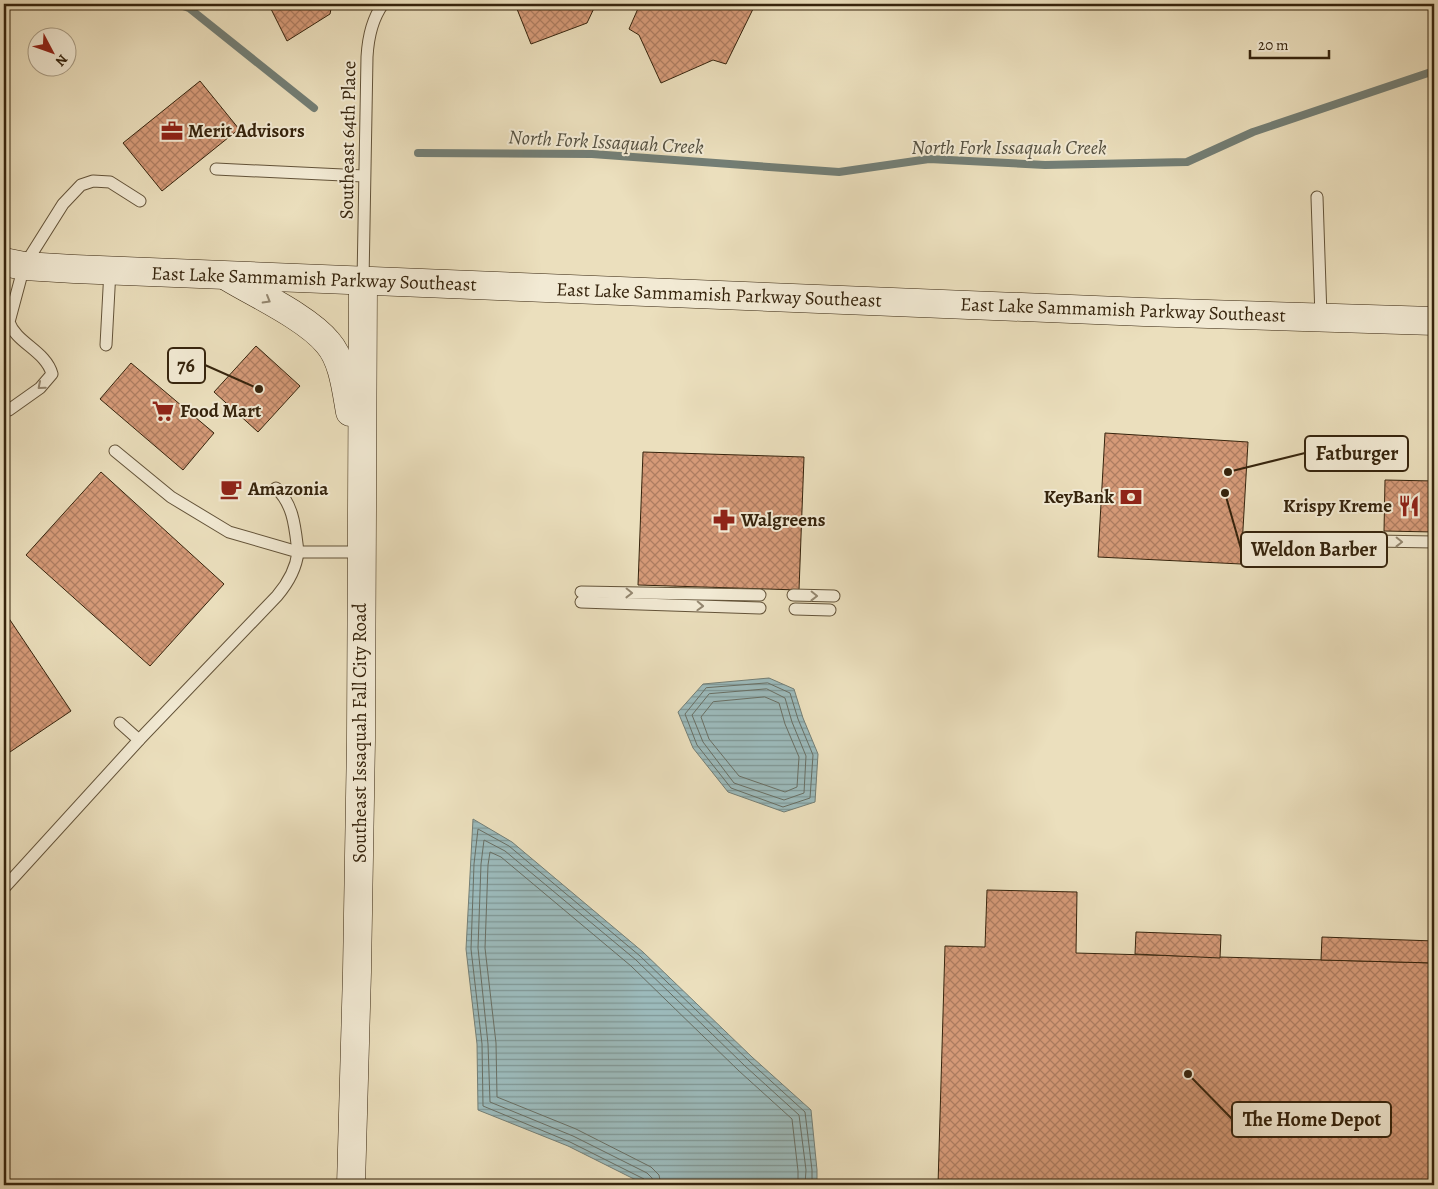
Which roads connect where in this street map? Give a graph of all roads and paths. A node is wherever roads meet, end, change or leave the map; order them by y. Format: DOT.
graph roads {
  1 [pos="383,4"];
  2 [pos="216,169"];
  3 [pos="364,176"];
  4 [pos="1317,197"];
  5 [pos="140,201"];
  6 [pos="14,264"];
  7 [pos="110,270"];
  8 [pos="225,275"];
  9 [pos="363,281"];
  10 [pos="1321,317"];
  11 [pos="1434,321"];
  12 [pos="106,345"];
  13 [pos="9,410"];
  14 [pos="115,452"];
  15 [pos="361,470"];
  16 [pos="276,488"];
  17 [pos="1365,540"];
  18 [pos="1434,542"];
  19 [pos="298,552"];
  20 [pos="361,552"];
  21 [pos="760,595"];
  22 [pos="793,595"];
  23 [pos="834,596"];
  24 [pos="760,608"];
  25 [pos="795,609"];
  26 [pos="830,610"];
  27 [pos="120,723"];
  28 [pos="139,740"];
  29 [pos="4,888"];
  30 [pos="351,1185"];
  1 -- 3 [label="lane, Southeast 64th Place"];
  2 -- 3 [label="lane"];
  3 -- 9 [label="lane, Southeast 64th Place"];
  4 -- 10 [label="lane"];
  5 -- 6 [label="lane"];
  6 -- 7 [label="main road, East Lake Sammamish Parkway Southeast"];
  6 -- 13 [label="lane, one-way"];
  7 -- 8 [label="main road, East Lake Sammamish Parkway Southeast"];
  7 -- 12 [label="lane"];
  8 -- 9 [label="main road, East Lake Sammamish Parkway Southeast"];
  8 -- 15 [label="main road, one-way"];
  9 -- 10 [label="main road, East Lake Sammamish Parkway Southeast"];
  9 -- 15 [label="main road, Southeast Issaquah Fall City Road"];
  10 -- 11 [label="main road, East Lake Sammamish Parkway Southeast"];
  14 -- 19 [label="lane"];
  15 -- 20 [label="main road, Southeast Issaquah Fall City Road"];
  16 -- 19 [label="lane"];
  17 -- 18 [label="lane, one-way"];
  19 -- 20 [label="lane"];
  19 -- 28 [label="lane"];
  20 -- 30 [label="main road, Southeast Issaquah Fall City Road"];
  21 -- 24 [label="lane"];
  22 -- 23 [label="lane, one-way"];
  25 -- 26 [label="lane"];
  27 -- 28 [label="lane"];
  28 -- 29 [label="lane"];
}
